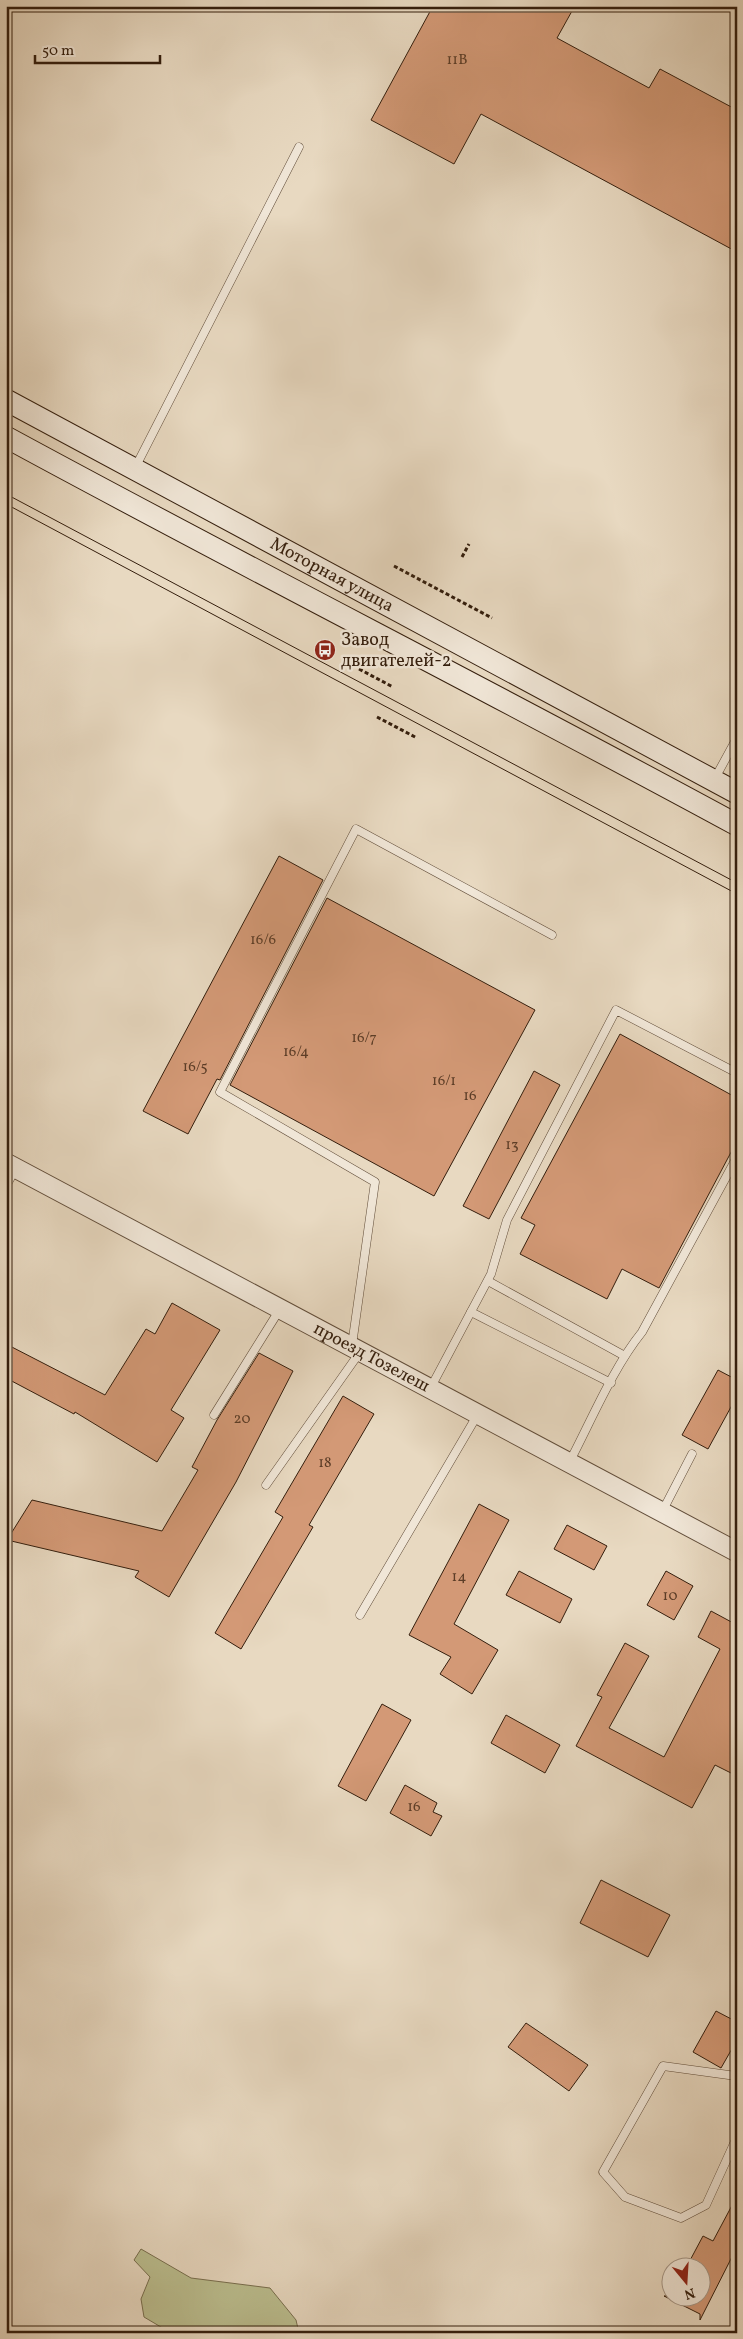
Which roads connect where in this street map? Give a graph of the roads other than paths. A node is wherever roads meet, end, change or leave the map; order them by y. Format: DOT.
graph roads {
  1 [pos="299,147"];
  2 [pos="238,268"];
  3 [pos="246,272"];
  4 [pos="210,322"];
  5 [pos="219,326"];
  6 [pos="6,400"];
  7 [pos="6,437"];
  8 [pos="135,468"];
  9 [pos="737,738"];
  10 [pos="714,782"];
  11 [pos="737,794"];
  12 [pos="737,825"];
  13 [pos="552,934"];
  14 [pos="737,1072"];
  15 [pos="737,1157"];
  16 [pos="11,1166"];
  17 [pos="6,1186"];
  18 [pos="488,1281"];
  19 [pos="280,1309"];
  20 [pos="471,1312"];
  21 [pos="356,1349"];
  22 [pos="623,1355"];
  23 [pos="611,1383"];
  24 [pos="430,1389"];
  25 [pos="478,1414"];
  26 [pos="214,1415"];
  27 [pos="692,1454"];
  28 [pos="569,1463"];
  29 [pos="266,1485"];
  30 [pos="662,1512"];
  31 [pos="737,1552"];
  32 [pos="360,1615"];
  33 [pos="736,2078"];
  34 [pos="737,2137"];
  1 -- 2 [label="lane"];
  2 -- 3 [label="lane"];
  2 -- 4 [label="lane"];
  4 -- 5 [label="lane"];
  4 -- 8 [label="lane"];
  6 -- 8 [label="main road, Моторная улица"];
  7 -- 12 [label="main road, Моторная улица"];
  8 -- 10 [label="main road, Моторная улица"];
  9 -- 10 [label="lane"];
  10 -- 11 [label="main road, Моторная улица"];
  13 -- 21 [label="lane"];
  14 -- 18 [label="lane"];
  15 -- 22 [label="lane"];
  16 -- 17 [label="lane"];
  16 -- 19 [label="street, проезд Тозелеш"];
  18 -- 20 [label="lane"];
  18 -- 22 [label="lane"];
  19 -- 21 [label="street, проезд Тозелеш"];
  19 -- 26 [label="lane"];
  20 -- 23 [label="lane"];
  20 -- 24 [label="lane"];
  21 -- 24 [label="street, проезд Тозелеш"];
  21 -- 29 [label="lane"];
  22 -- 23 [label="lane"];
  23 -- 28 [label="lane"];
  24 -- 25 [label="street, проезд Тозелеш"];
  25 -- 28 [label="street, проезд Тозелеш"];
  25 -- 32 [label="lane"];
  27 -- 30 [label="lane"];
  28 -- 30 [label="street, проезд Тозелеш"];
  30 -- 31 [label="street, проезд Тозелеш"];
  33 -- 34 [label="lane"];
}
